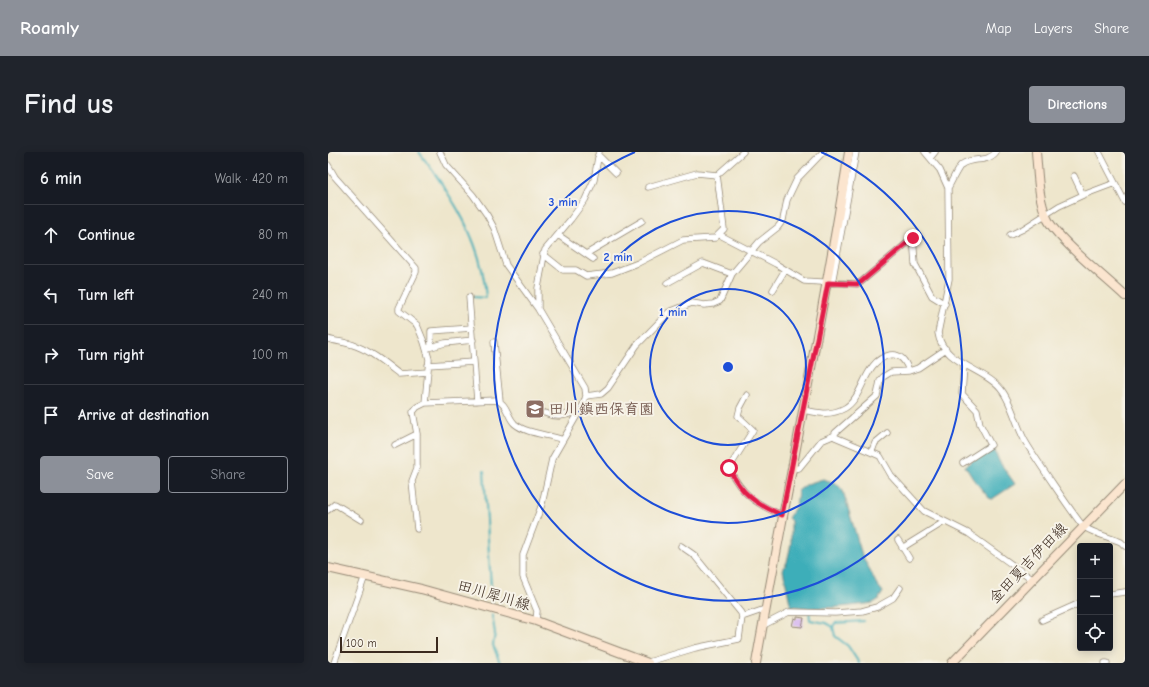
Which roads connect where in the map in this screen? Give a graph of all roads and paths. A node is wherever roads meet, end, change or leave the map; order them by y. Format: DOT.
graph roads {
  1 [pos="440,152"];
  2 [pos="743,152"];
  3 [pos="823,152"];
  4 [pos="849,152"];
  5 [pos="856,152"];
  6 [pos="925,152"];
  7 [pos="935,152"];
  8 [pos="996,152"];
  9 [pos="1036,152"];
  10 [pos="1099,152"];
  11 [pos="598,154"];
  12 [pos="930,158"];
  13 [pos="328,165"];
  14 [pos="616,173"];
  15 [pos="717,175"];
  16 [pos="1074,176"];
  17 [pos="1115,183"];
  18 [pos="648,186"];
  19 [pos="948,188"];
  20 [pos="1083,195"];
  21 [pos="1125,202"];
  22 [pos="1046,213"];
  23 [pos="642,221"];
  24 [pos="558,234"];
  25 [pos="720,235"];
  26 [pos="1010,235"];
  27 [pos="751,250"];
  28 [pos="543,254"];
  29 [pos="586,254"];
  30 [pos="593,258"];
  31 [pos="785,270"];
  32 [pos="732,274"];
  33 [pos="667,283"];
  34 [pos="830,283"];
  35 [pos="772,290"];
  36 [pos="1125,296"];
  37 [pos="469,297"];
  38 [pos="945,304"];
  39 [pos="538,309"];
  40 [pos="472,328"];
  41 [pos="328,339"];
  42 [pos="473,340"];
  43 [pos="494,342"];
  44 [pos="428,347"];
  45 [pos="946,349"];
  46 [pos="474,362"];
  47 [pos="428,364"];
  48 [pos="964,365"];
  49 [pos="909,371"];
  50 [pos="428,372"];
  51 [pos="747,395"];
  52 [pos="586,396"];
  53 [pos="477,400"];
  54 [pos="500,401"];
  55 [pos="425,403"];
  56 [pos="803,410"];
  57 [pos="579,411"];
  58 [pos="545,414"];
  59 [pos="887,433"];
  60 [pos="417,434"];
  61 [pos="835,435"];
  62 [pos="562,440"];
  63 [pos="395,445"];
  64 [pos="872,451"];
  65 [pos="963,463"];
  66 [pos="791,469"];
  67 [pos="1125,484"];
  68 [pos="328,510"];
  69 [pos="782,515"];
  70 [pos="361,520"];
  71 [pos="944,522"];
  72 [pos="1083,526"];
  73 [pos="417,529"];
  74 [pos="898,540"];
  75 [pos="1124,544"];
  76 [pos="681,546"];
  77 [pos="902,548"];
  78 [pos="909,558"];
  79 [pos="328,568"];
  80 [pos="365,576"];
  81 [pos="1032,579"];
  82 [pos="900,588"];
  83 [pos="1125,592"];
  84 [pos="1113,594"];
  85 [pos="1077,604"];
  86 [pos="765,609"];
  87 [pos="742,617"];
  88 [pos="1042,620"];
  89 [pos="536,621"];
  90 [pos="762,626"];
  91 [pos="646,662"];
  92 [pos="334,663"];
  93 [pos="756,663"];
  94 [pos="952,663"];
  1 -- 39 [label="street"];
  2 -- 15 [label="street"];
  3 -- 27 [label="street"];
  4 -- 34 [label="street"];
  5 -- 34 [label="street"];
  6 -- 12 [label="street"];
  7 -- 12 [label="street"];
  8 -- 19 [label="street"];
  9 -- 22 [label="street"];
  10 -- 17 [label="street"];
  11 -- 14 [label="street"];
  11 -- 24 [label="street"];
  12 -- 19 [label="street"];
  13 -- 44 [label="street"];
  15 -- 18 [label="street"];
  15 -- 25 [label="street"];
  16 -- 20 [label="street"];
  17 -- 20 [label="street"];
  17 -- 21 [label="street"];
  19 -- 38 [label="street"];
  20 -- 22 [label="street"];
  22 -- 26 [label="street"];
  22 -- 36 [label="street"];
  23 -- 29 [label="street"];
  24 -- 28 [label="street"];
  24 -- 29 [label="street"];
  25 -- 27 [label="street"];
  25 -- 28 [label="street"];
  27 -- 31 [label="street"];
  27 -- 32 [label="street"];
  28 -- 39 [label="street"];
  29 -- 30 [label="street"];
  31 -- 34 [label="street"];
  31 -- 35 [label="street"];
  32 -- 33 [label="street"];
  32 -- 52 [label="street"];
  34 -- 38 [label="street"];
  34 -- 56 [label="street"];
  37 -- 40 [label="street"];
  38 -- 45 [label="street"];
  39 -- 52 [label="street"];
  40 -- 42 [label="street"];
  40 -- 44 [label="street"];
  41 -- 50 [label="street"];
  42 -- 44 [label="street"];
  42 -- 46 [label="street"];
  43 -- 54 [label="street"];
  44 -- 47 [label="street"];
  45 -- 48 [label="street"];
  45 -- 49 [label="street"];
  46 -- 47 [label="street"];
  46 -- 53 [label="street"];
  47 -- 50 [label="street"];
  48 -- 65 [label="street"];
  48 -- 72 [label="street"];
  49 -- 56 [label="street"];
  49 -- 61 [label="street"];
  50 -- 55 [label="street"];
  51 -- 69 [label="street"];
  52 -- 57 [label="street"];
  53 -- 54 [label="street"];
  53 -- 55 [label="street"];
  54 -- 62 [label="street"];
  55 -- 60 [label="street"];
  56 -- 66 [label="street"];
  57 -- 58 [label="street"];
  57 -- 62 [label="street"];
  59 -- 64 [label="street"];
  60 -- 63 [label="street"];
  60 -- 73 [label="street"];
  61 -- 64 [label="street"];
  61 -- 66 [label="street"];
  62 -- 89 [label="street"];
  64 -- 71 [label="street"];
  66 -- 69 [label="street"];
  67 -- 72 [label="street, 金田夏吉伊田線"];
  68 -- 70 [label="street"];
  69 -- 86 [label="street"];
  71 -- 77 [label="street"];
  71 -- 81 [label="street"];
  72 -- 75 [label="street"];
  72 -- 81 [label="street, 金田夏吉伊田線"];
  74 -- 77 [label="street"];
  76 -- 87 [label="street"];
  77 -- 78 [label="street"];
  79 -- 80 [label="street, 田川犀川線"];
  80 -- 89 [label="street, 田川犀川線"];
  80 -- 92 [label="street"];
  81 -- 94 [label="street, 金田夏吉伊田線"];
  82 -- 90 [label="street"];
  83 -- 84 [label="street"];
  85 -- 88 [label="street"];
  86 -- 87 [label="street"];
  86 -- 90 [label="street"];
  87 -- 91 [label="street"];
  89 -- 91 [label="street, 田川犀川線"];
  90 -- 93 [label="street"];
}
